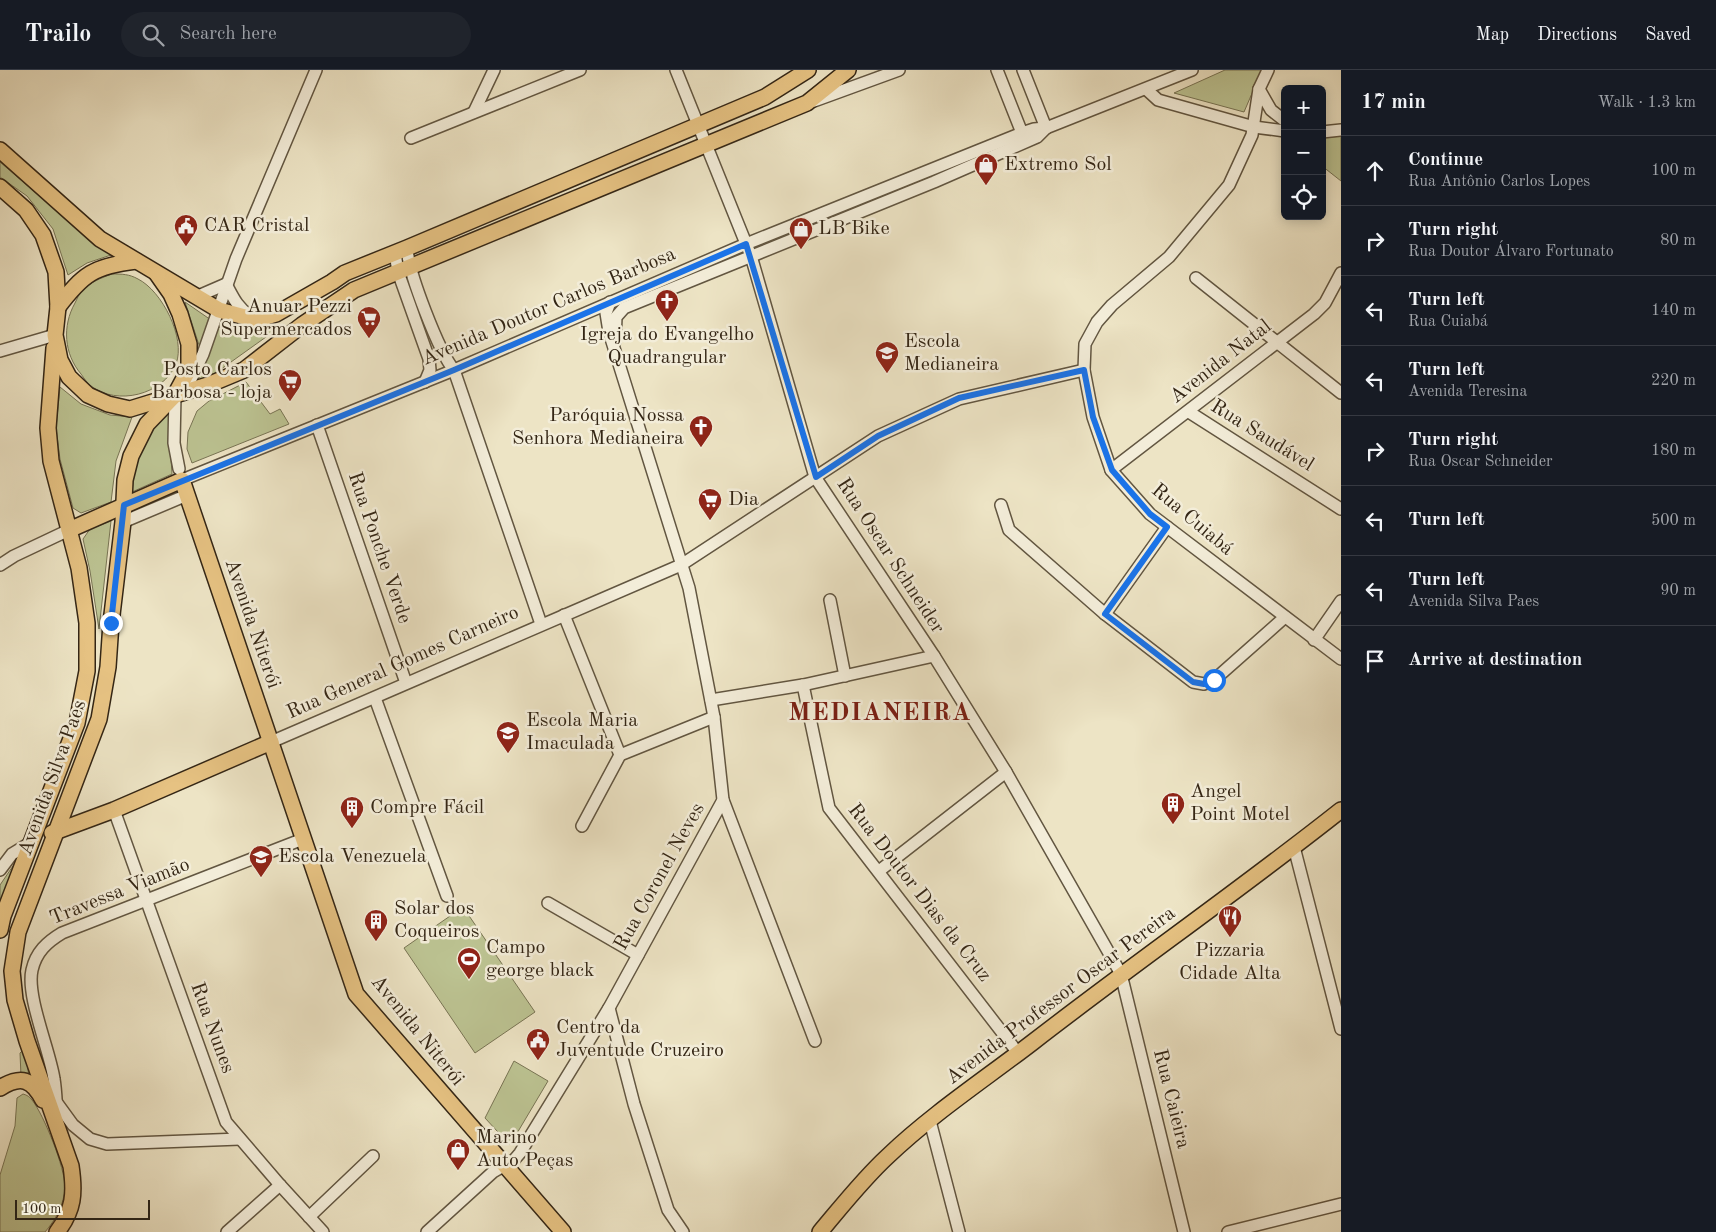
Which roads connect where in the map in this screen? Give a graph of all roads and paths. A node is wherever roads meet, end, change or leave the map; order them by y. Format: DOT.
graph roads {
  1 [pos="316,70"];
  2 [pos="494,70"];
  3 [pos="580,70"];
  4 [pos="676,70"];
  5 [pos="808,70"];
  6 [pos="848,70"];
  7 [pos="899,70"];
  8 [pos="997,70"];
  9 [pos="1023,70"];
  10 [pos="1192,70"];
  11 [pos="1268,70"];
  12 [pos="1146,88"];
  13 [pos="1259,89"];
  14 [pos="807,103"];
  15 [pos="474,112"];
  16 [pos="1281,118"];
  17 [pos="698,126"];
  18 [pos="1254,127"];
  19 [pos="1046,128"];
  20 [pos="1281,130"];
  21 [pos="1341,130"];
  22 [pos="1326,132"];
  23 [pos="1022,133"];
  24 [pos="411,138"];
  25 [pos="706,145"];
  26 [pos="0,150"];
  27 [pos="0,187"];
  28 [pos="746,244"];
  29 [pos="401,250"];
  30 [pos="751,256"];
  31 [pos="136,261"];
  32 [pos="404,270"];
  33 [pos="1341,273"];
  34 [pos="157,274"];
  35 [pos="1196,278"];
  36 [pos="226,284"];
  37 [pos="196,296"];
  38 [pos="610,302"];
  39 [pos="58,307"];
  40 [pos="219,310"];
  41 [pos="256,320"];
  42 [pos="55,335"];
  43 [pos="1277,341"];
  44 [pos="615,349"];
  45 [pos="0,351"];
  46 [pos="454,370"];
  47 [pos="1084,370"];
  48 [pos="426,382"];
  49 [pos="1341,393"];
  50 [pos="175,395"];
  51 [pos="1189,412"];
  52 [pos="316,425"];
  53 [pos="1112,470"];
  54 [pos="181,474"];
  55 [pos="816,477"];
  56 [pos="187,495"];
  57 [pos="124,505"];
  58 [pos="1001,505"];
  59 [pos="1341,509"];
  60 [pos="123,522"];
  61 [pos="1167,527"];
  62 [pos="68,530"];
  63 [pos="0,565"];
  64 [pos="681,566"];
  65 [pos="830,600"];
  66 [pos="1341,601"];
  67 [pos="1105,614"];
  68 [pos="564,615"];
  69 [pos="1285,617"];
  70 [pos="541,624"];
  71 [pos="1314,640"];
  72 [pos="934,656"];
  73 [pos="1341,659"];
  74 [pos="845,676"];
  75 [pos="406,684"];
  76 [pos="803,686"];
  77 [pos="375,698"];
  78 [pos="711,700"];
  79 [pos="714,717"];
  80 [pos="271,742"];
  81 [pos="620,755"];
  82 [pos="1006,772"];
  83 [pos="723,800"];
  84 [pos="114,810"];
  85 [pos="1341,810"];
  86 [pos="582,826"];
  87 [pos="56,831"];
  88 [pos="303,839"];
  89 [pos="30,843"];
  90 [pos="1294,847"];
  91 [pos="0,870"];
  92 [pos="879,871"];
  93 [pos="447,896"];
  94 [pos="146,901"];
  95 [pos="548,903"];
  96 [pos="0,930"];
  97 [pos="638,955"];
  98 [pos="1122,974"];
  99 [pos="609,1008"];
  100 [pos="1341,1029"];
  101 [pos="815,1042"];
  102 [pos="1018,1053"];
  103 [pos="0,1088"];
  104 [pos="56,1101"];
  105 [pos="930,1121"];
  106 [pos="58,1128"];
  107 [pos="240,1139"];
  108 [pos="373,1156"];
  109 [pos="504,1166"];
  110 [pos="280,1185"];
  111 [pos="1341,1204"];
  112 [pos="309,1217"];
  113 [pos="432,1230"];
  114 [pos="57,1232"];
  115 [pos="227,1232"];
  116 [pos="323,1232"];
  117 [pos="563,1232"];
  118 [pos="683,1232"];
  119 [pos="820,1232"];
  120 [pos="959,1232"];
  121 [pos="1184,1232"];
  122 [pos="1228,1232"];
  1 -- 36 [label="street"];
  2 -- 15 [label="street"];
  3 -- 15 [label="street"];
  4 -- 17 [label="street, Rua Oscar Schneider"];
  5 -- 17 [label="main road"];
  6 -- 14 [label="main road"];
  7 -- 14 [label="street"];
  8 -- 23 [label="street"];
  9 -- 19 [label="street"];
  10 -- 12 [label="street, Avenida Doutor Carlos Barbosa"];
  11 -- 13 [label="street, Rua Cuiabá"];
  12 -- 18 [label="street"];
  12 -- 19 [label="street, Avenida Doutor Carlos Barbosa"];
  13 -- 16 [label="street"];
  13 -- 18 [label="street, Rua Cuiabá"];
  14 -- 25 [label="main road"];
  15 -- 24 [label="street"];
  17 -- 25 [label="street, Rua Oscar Schneider"];
  17 -- 29 [label="main road"];
  18 -- 20 [label="street"];
  18 -- 47 [label="street, Rua Cuiabá"];
  19 -- 23 [label="street, Avenida Doutor Carlos Barbosa"];
  19 -- 30 [label="street, Avenida Doutor Carlos Barbosa"];
  21 -- 22 [label="street"];
  23 -- 28 [label="street, Avenida Doutor Carlos Barbosa"];
  25 -- 28 [label="street, Rua Oscar Schneider"];
  25 -- 32 [label="main road"];
  26 -- 31 [label="main road"];
  27 -- 39 [label="main road"];
  28 -- 30 [label="street, Rua Oscar Schneider"];
  28 -- 38 [label="street, Avenida Doutor Carlos Barbosa"];
  29 -- 32 [label="street"];
  29 -- 41 [label="main road"];
  30 -- 44 [label="street, Avenida Doutor Carlos Barbosa"];
  30 -- 55 [label="street, Rua Oscar Schneider"];
  31 -- 34 [label="main road"];
  31 -- 39 [label="main road"];
  32 -- 46 [label="street"];
  32 -- 48 [label="street"];
  32 -- 50 [label="main road"];
  33 -- 43 [label="street, Avenida Natal"];
  34 -- 37 [label="main road"];
  34 -- 50 [label="main road"];
  35 -- 43 [label="street"];
  36 -- 37 [label="street"];
  36 -- 40 [label="street"];
  36 -- 41 [label="street"];
  37 -- 40 [label="main road"];
  38 -- 44 [label="street, Rua Coronel Neves"];
  38 -- 46 [label="street, Avenida Doutor Carlos Barbosa"];
  39 -- 42 [label="main road"];
  40 -- 41 [label="main road"];
  40 -- 50 [label="street"];
  42 -- 45 [label="street"];
  42 -- 50 [label="main road"];
  42 -- 62 [label="main road, Avenida Silva Paes"];
  43 -- 49 [label="street"];
  43 -- 51 [label="street, Avenida Natal"];
  44 -- 64 [label="street, Rua Coronel Neves"];
  46 -- 48 [label="street, Avenida Doutor Carlos Barbosa"];
  46 -- 70 [label="street"];
  47 -- 53 [label="street, Rua Cuiabá"];
  47 -- 55 [label="street, Rua General Gomes Carneiro"];
  48 -- 52 [label="street, Avenida Doutor Carlos Barbosa"];
  50 -- 54 [label="street, Avenida Niterói"];
  50 -- 57 [label="main road, Avenida Silva Paes"];
  51 -- 53 [label="street, Avenida Natal"];
  51 -- 59 [label="street, Rua Saudável"];
  52 -- 54 [label="street, Avenida Doutor Carlos Barbosa"];
  52 -- 75 [label="street, Rua Ponche Verde"];
  53 -- 61 [label="street, Rua Cuiabá"];
  54 -- 56 [label="main road, Avenida Niterói"];
  54 -- 57 [label="main road, Avenida Doutor Carlos Barbosa"];
  55 -- 64 [label="street, Rua General Gomes Carneiro"];
  55 -- 72 [label="street, Rua Oscar Schneider"];
  56 -- 60 [label="street"];
  56 -- 80 [label="main road, Avenida Niterói"];
  57 -- 60 [label="main road, Avenida Silva Paes"];
  57 -- 62 [label="main road, Avenida Doutor Carlos Barbosa"];
  58 -- 67 [label="street"];
  60 -- 87 [label="main road, Avenida Silva Paes"];
  61 -- 67 [label="street"];
  61 -- 69 [label="street, Rua Cuiabá"];
  62 -- 63 [label="street"];
  62 -- 89 [label="main road, Avenida Silva Paes"];
  64 -- 68 [label="street, Rua General Gomes Carneiro"];
  64 -- 78 [label="street, Rua Coronel Neves"];
  65 -- 74 [label="street"];
  66 -- 71 [label="street"];
  67 -- 69 [label="street"];
  68 -- 70 [label="street, Rua General Gomes Carneiro"];
  68 -- 81 [label="street"];
  69 -- 71 [label="street, Rua Cuiabá"];
  70 -- 75 [label="street, Rua General Gomes Carneiro"];
  71 -- 73 [label="street, Rua Cuiabá"];
  72 -- 74 [label="street"];
  72 -- 82 [label="street, Rua Oscar Schneider"];
  74 -- 76 [label="street"];
  75 -- 77 [label="street, Rua General Gomes Carneiro"];
  76 -- 78 [label="street"];
  76 -- 92 [label="street, Rua Doutor Dias da Cruz"];
  77 -- 80 [label="street, Rua General Gomes Carneiro"];
  77 -- 93 [label="street"];
  78 -- 79 [label="street, Rua Coronel Neves"];
  79 -- 81 [label="street"];
  79 -- 83 [label="street, Rua Coronel Neves"];
  80 -- 84 [label="main road, Rua General Gomes Carneiro"];
  80 -- 88 [label="main road, Avenida Niterói"];
  81 -- 86 [label="street"];
  82 -- 92 [label="street"];
  82 -- 98 [label="street, Rua Oscar Schneider"];
  83 -- 97 [label="street, Rua Coronel Neves"];
  83 -- 101 [label="street"];
  84 -- 87 [label="main road, Rua General Gomes Carneiro"];
  84 -- 94 [label="street, Rua Nunes"];
  85 -- 90 [label="main road, Avenida Professor Oscar Pereira"];
  87 -- 89 [label="main road, Rua General Gomes Carneiro"];
  87 -- 106 [label="main road, Avenida Silva Paes"];
  88 -- 94 [label="street, Travessa Viamão"];
  88 -- 109 [label="main road, Avenida Niterói"];
  89 -- 91 [label="street, Rua General Gomes Carneiro"];
  89 -- 96 [label="main road, Avenida Silva Paes"];
  90 -- 98 [label="main road, Avenida Professor Oscar Pereira"];
  90 -- 100 [label="street"];
  92 -- 102 [label="street, Rua Doutor Dias da Cruz"];
  94 -- 104 [label="street, Travessa Viamão"];
  94 -- 107 [label="street, Rua Nunes"];
  95 -- 97 [label="street"];
  97 -- 99 [label="street, Rua Coronel Neves"];
  98 -- 102 [label="main road, Avenida Professor Oscar Pereira"];
  98 -- 121 [label="street, Rua Caieira"];
  99 -- 109 [label="street, Rua Coronel Neves"];
  99 -- 118 [label="street"];
  102 -- 105 [label="main road, Avenida Professor Oscar Pereira"];
  103 -- 106 [label="main road"];
  104 -- 106 [label="street, Travessa Viamão"];
  104 -- 107 [label="street"];
  105 -- 119 [label="main road, Avenida Professor Oscar Pereira"];
  105 -- 120 [label="street"];
  106 -- 114 [label="main road"];
  107 -- 110 [label="street, Rua Nunes"];
  108 -- 112 [label="street"];
  109 -- 113 [label="street, Rua Coronel Neves"];
  109 -- 117 [label="main road, Avenida Niterói"];
  110 -- 112 [label="street, Rua Nunes"];
  110 -- 115 [label="street"];
  111 -- 122 [label="street"];
  112 -- 116 [label="street, Rua Nunes"];
}
